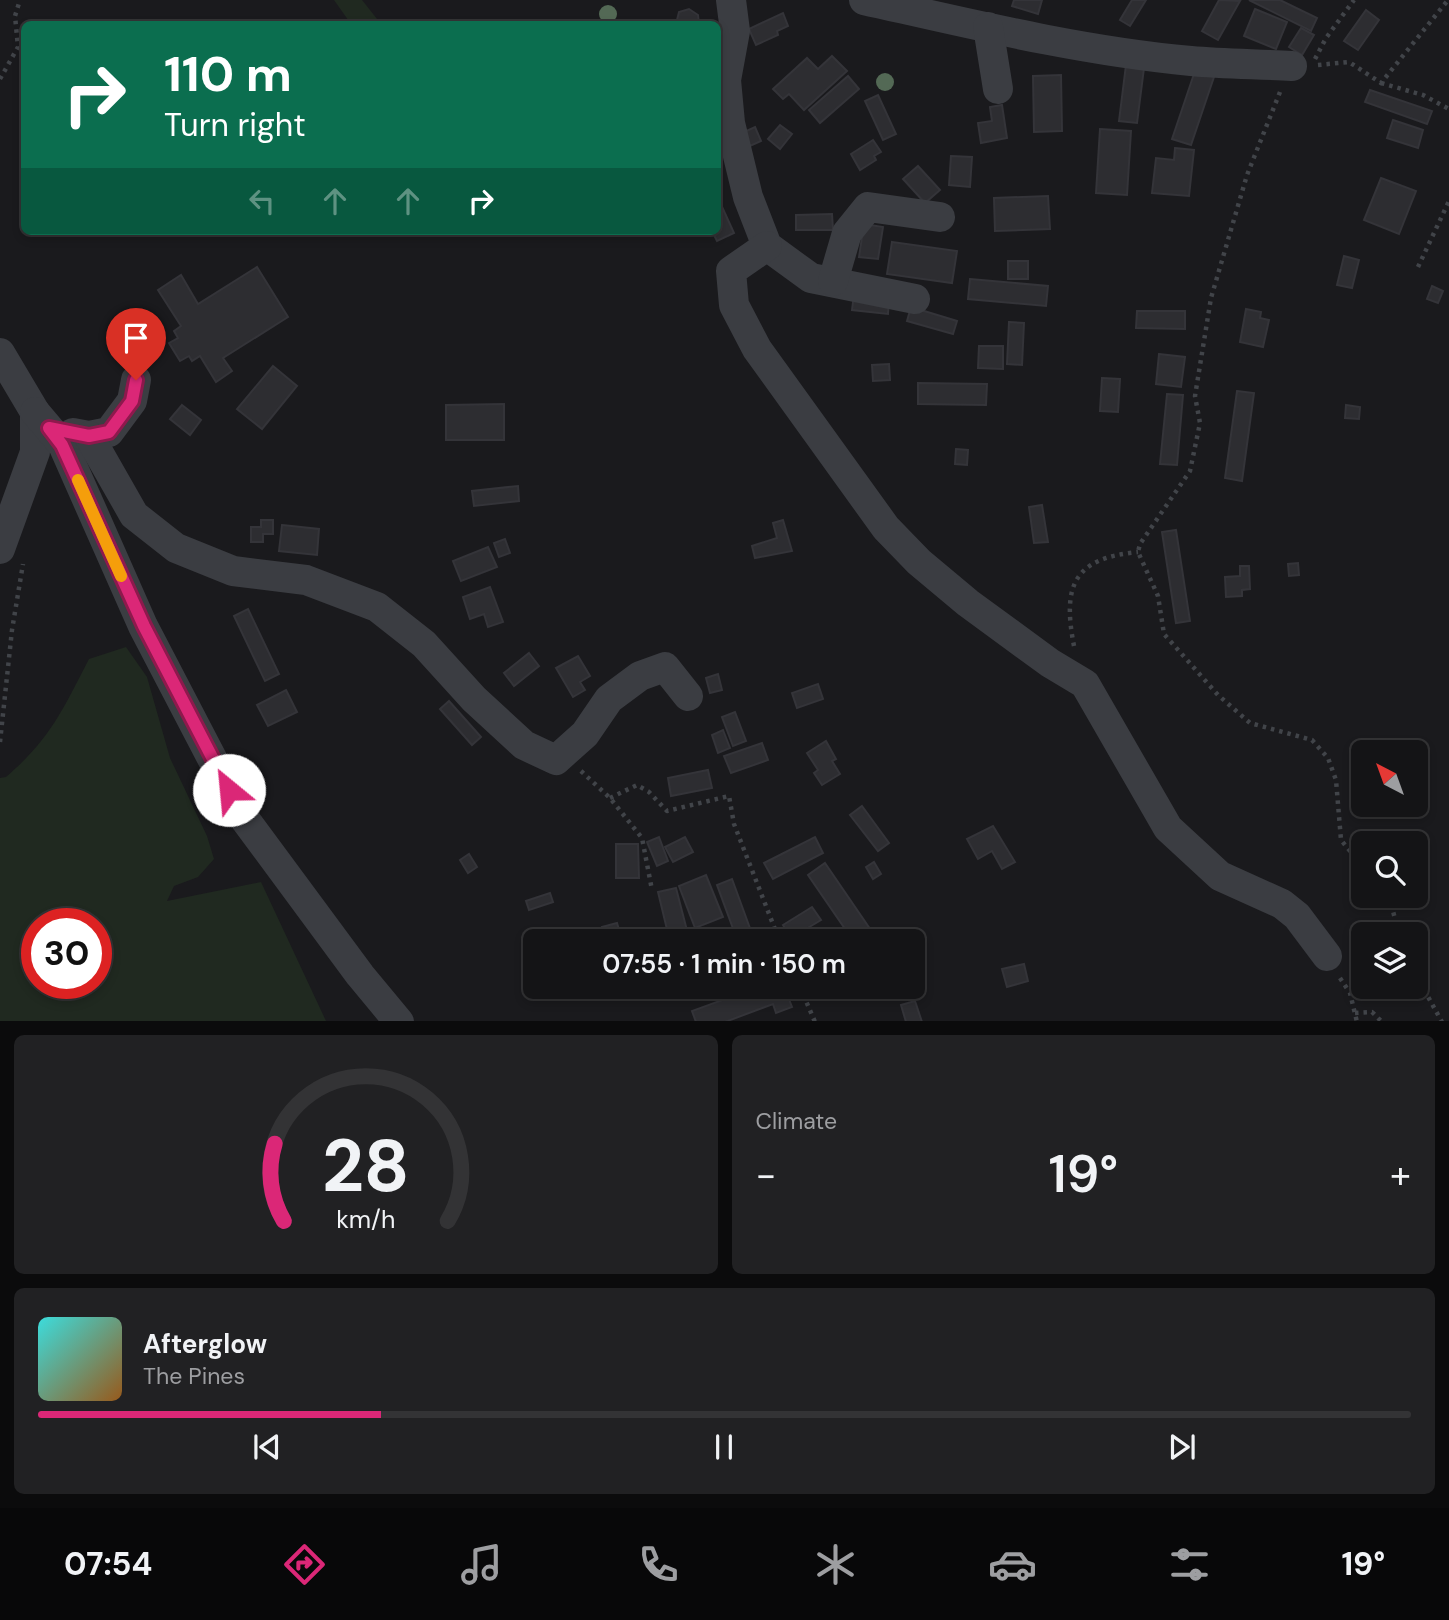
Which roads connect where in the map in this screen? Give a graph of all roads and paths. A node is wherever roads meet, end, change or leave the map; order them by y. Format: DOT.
graph roads {
  1 [pos="20,0"];
  2 [pos="731,0"];
  3 [pos="864,0"];
  4 [pos="1354,0"];
  5 [pos="1448,0"];
  6 [pos="988,27"];
  7 [pos="1292,66"];
  8 [pos="0,79"];
  9 [pos="1381,83"];
  10 [pos="998,89"];
  11 [pos="1449,109"];
  12 [pos="1449,201"];
  13 [pos="940,217"];
  14 [pos="767,246"];
  15 [pos="1418,267"];
  16 [pos="833,281"];
  17 [pos="915,299"];
  18 [pos="0,353"];
  19 [pos="136,380"];
  20 [pos="42,420"];
  21 [pos="89,436"];
  22 [pos="4,538"];
  23 [pos="1138,552"];
  24 [pos="1085,684"];
  25 [pos="688,696"];
  26 [pos="0,742"];
  27 [pos="562,755"];
  28 [pos="610,798"];
  29 [pos="1351,852"];
  30 [pos="653,890"];
  31 [pos="775,929"];
  32 [pos="1328,956"];
  33 [pos="1428,995"];
  34 [pos="806,999"];
  35 [pos="1355,1013"];
  36 [pos="399,1021"];
  37 [pos="816,1021"];
  38 [pos="1357,1021"];
  39 [pos="1382,1021"];
  40 [pos="1443,1021"];
  1 -- 8 [label="path"];
  2 -- 14 [label="street"];
  3 -- 6 [label="street"];
  4 -- 9 [label="path"];
  5 -- 9 [label="path"];
  6 -- 7 [label="street"];
  6 -- 10 [label="street"];
  7 -- 23 [label="path"];
  9 -- 11 [label="path"];
  12 -- 15 [label="path"];
  13 -- 16 [label="street"];
  14 -- 16 [label="street"];
  14 -- 24 [label="street"];
  16 -- 17 [label="street"];
  18 -- 20 [label="street"];
  19 -- 21 [label="street"];
  20 -- 21 [label="street"];
  20 -- 22 [label="street"];
  20 -- 36 [label="street"];
  21 -- 27 [label="street"];
  22 -- 26 [label="path"];
  23 -- 24 [label="path"];
  23 -- 29 [label="path"];
  24 -- 32 [label="street"];
  25 -- 27 [label="street"];
  27 -- 28 [label="path"];
  28 -- 30 [label="path"];
  28 -- 31 [label="path"];
  32 -- 35 [label="path"];
  33 -- 40 [label="path"];
  34 -- 37 [label="path"];
  35 -- 38 [label="path"];
  35 -- 39 [label="path"];
}
